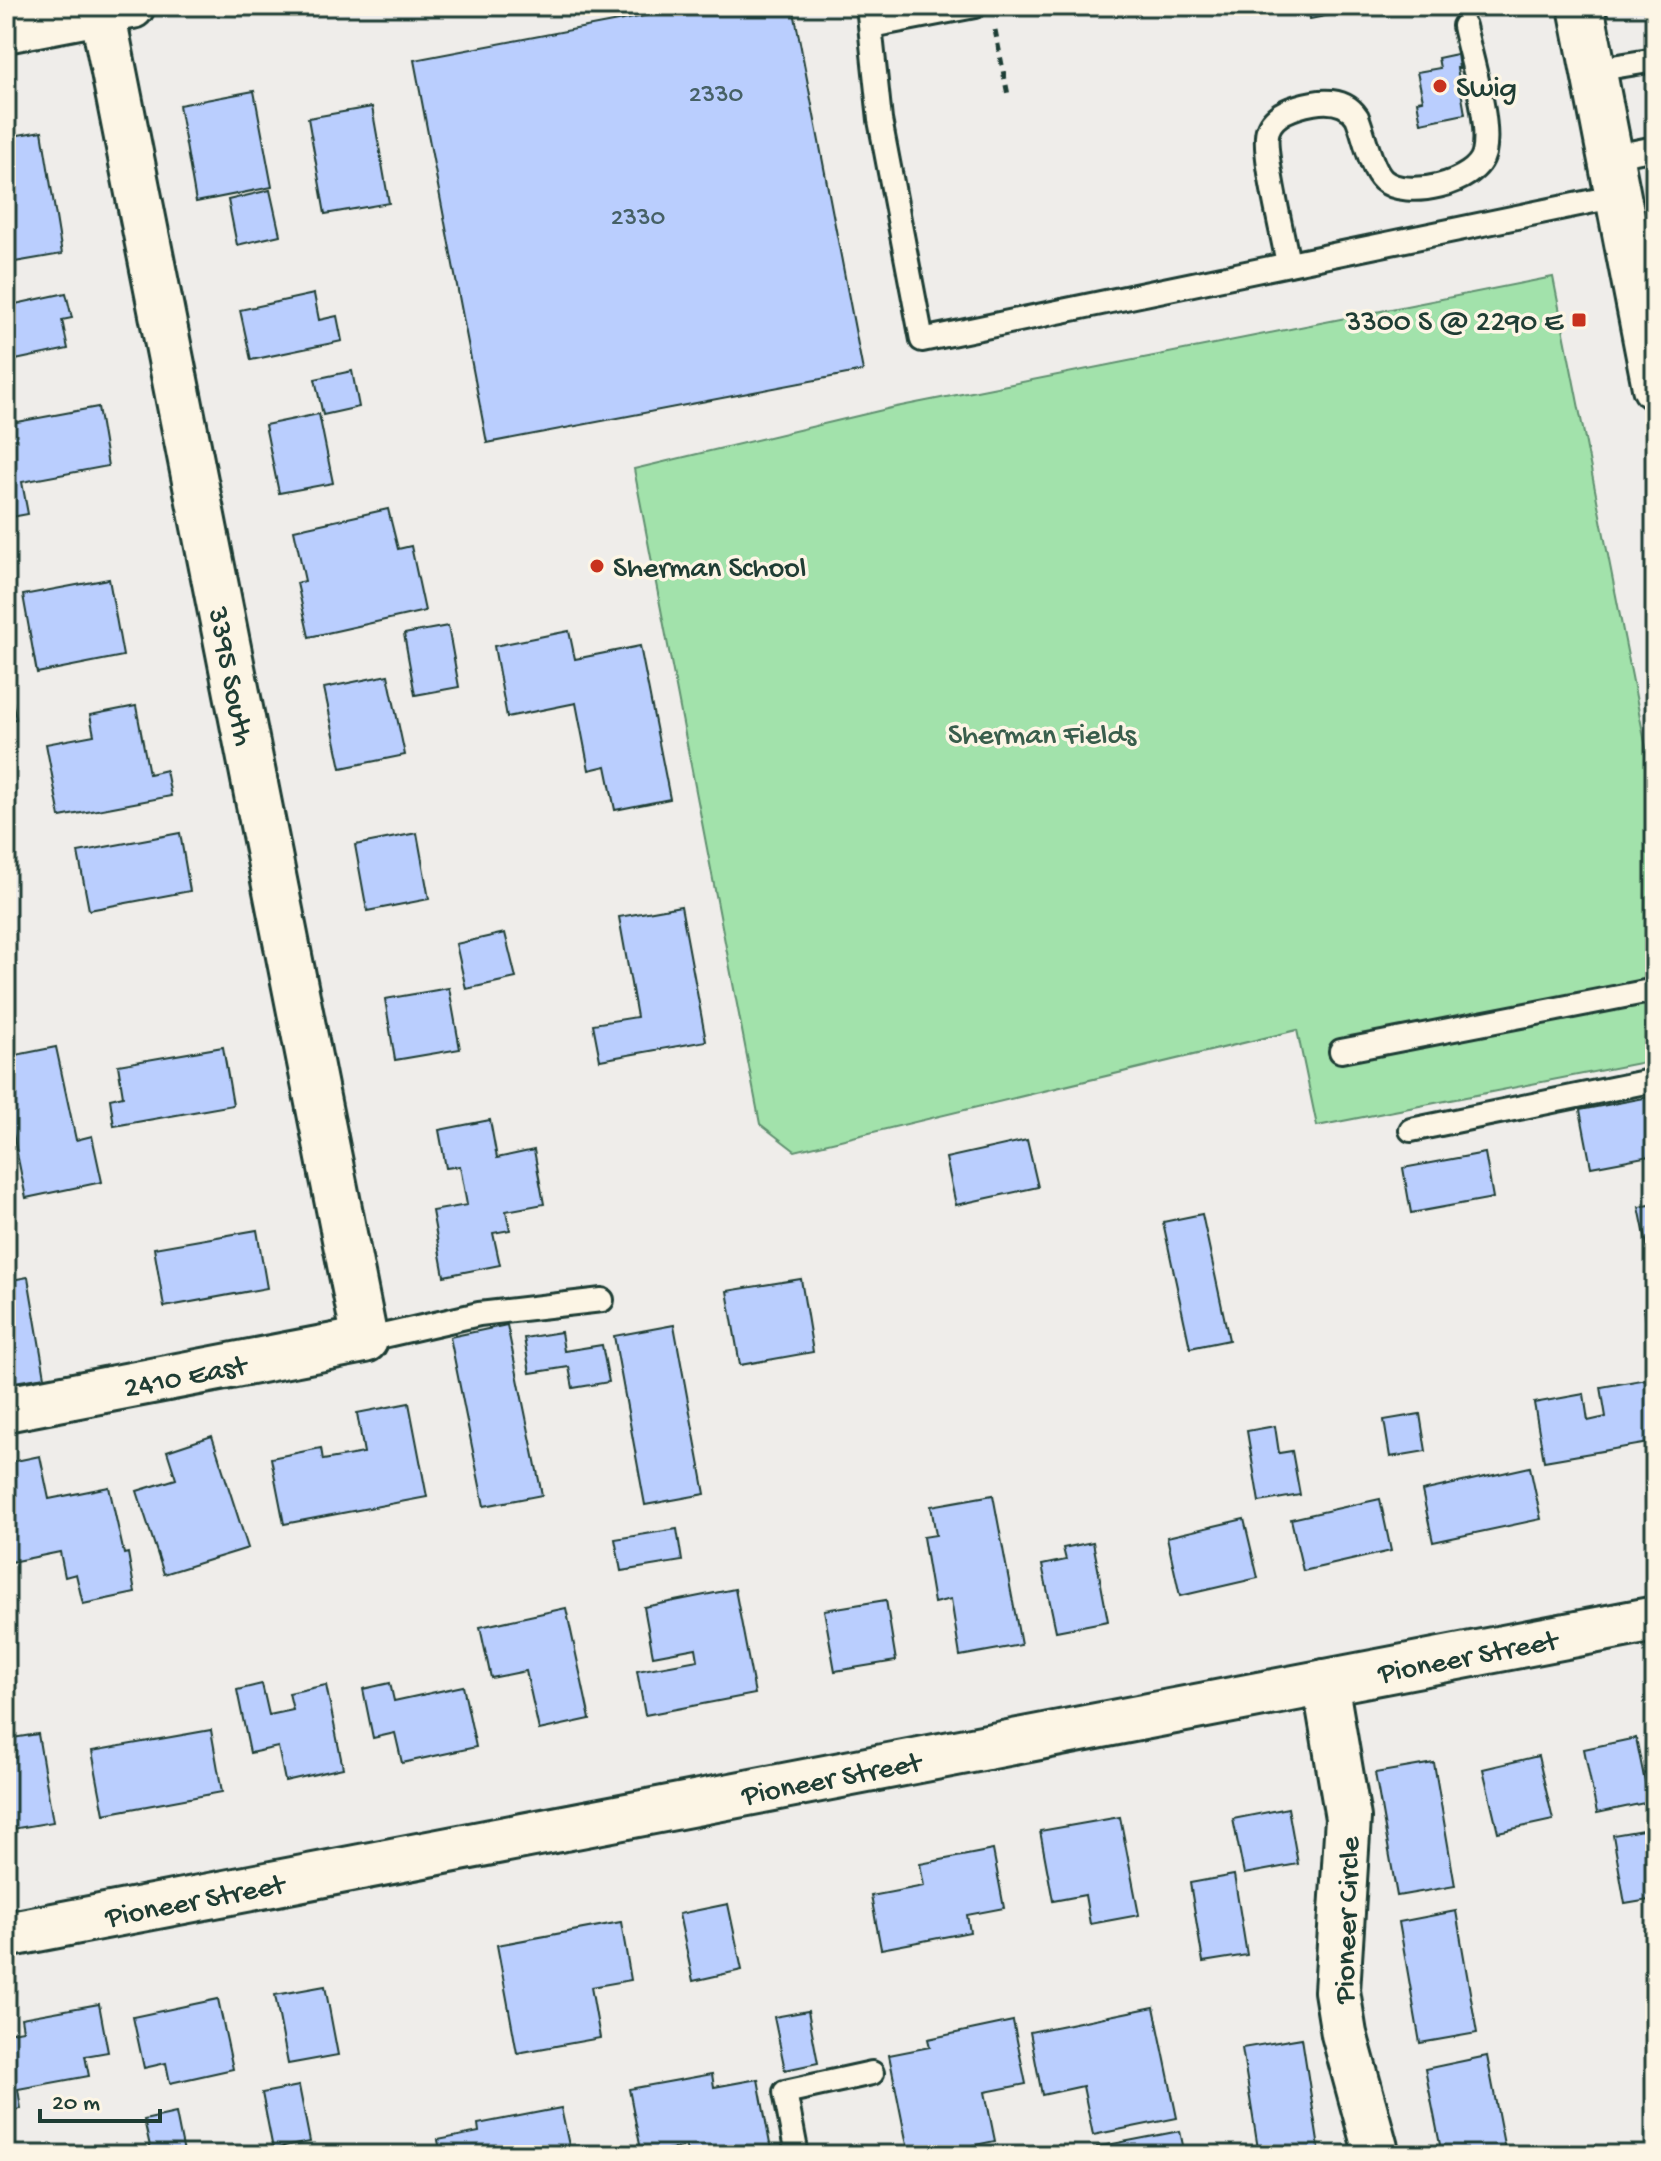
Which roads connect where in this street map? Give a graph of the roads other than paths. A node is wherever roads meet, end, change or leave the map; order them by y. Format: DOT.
graph roads {
  1 [pos="975,6"];
  2 [pos="1581,6"];
  3 [pos="117,9"];
  4 [pos="870,16"];
  5 [pos="1464,26"];
  6 [pos="6,30"];
  7 [pos="1655,60"];
  8 [pos="1594,70"];
  9 [pos="1655,148"];
  10 [pos="1614,176"];
  11 [pos="1642,245"];
  12 [pos="1288,264"];
  13 [pos="1655,387"];
  14 [pos="1655,990"];
  15 [pos="1341,1051"];
  16 [pos="1655,1080"];
  17 [pos="1411,1130"];
  18 [pos="602,1300"];
  19 [pos="365,1340"];
  20 [pos="6,1409"];
  21 [pos="1655,1619"];
  22 [pos="1325,1682"];
  23 [pos="6,1935"];
  24 [pos="872,2073"];
  25 [pos="797,2155"];
  26 [pos="1377,2155"];
  1 -- 4 [label="lane"];
  2 -- 8 [label="street"];
  3 -- 6 [label="street"];
  3 -- 19 [label="street, 3395 South"];
  4 -- 12 [label="lane"];
  5 -- 12 [label="lane"];
  7 -- 8 [label="lane"];
  8 -- 10 [label="street"];
  9 -- 10 [label="lane"];
  10 -- 11 [label="street"];
  10 -- 12 [label="lane"];
  11 -- 13 [label="street"];
  14 -- 15 [label="lane"];
  16 -- 17 [label="lane"];
  18 -- 19 [label="lane"];
  19 -- 20 [label="street, 2410 East"];
  21 -- 22 [label="street, Pioneer Street"];
  22 -- 23 [label="street, Pioneer Street"];
  22 -- 26 [label="street, Pioneer Circle"];
  24 -- 25 [label="lane"];
}
